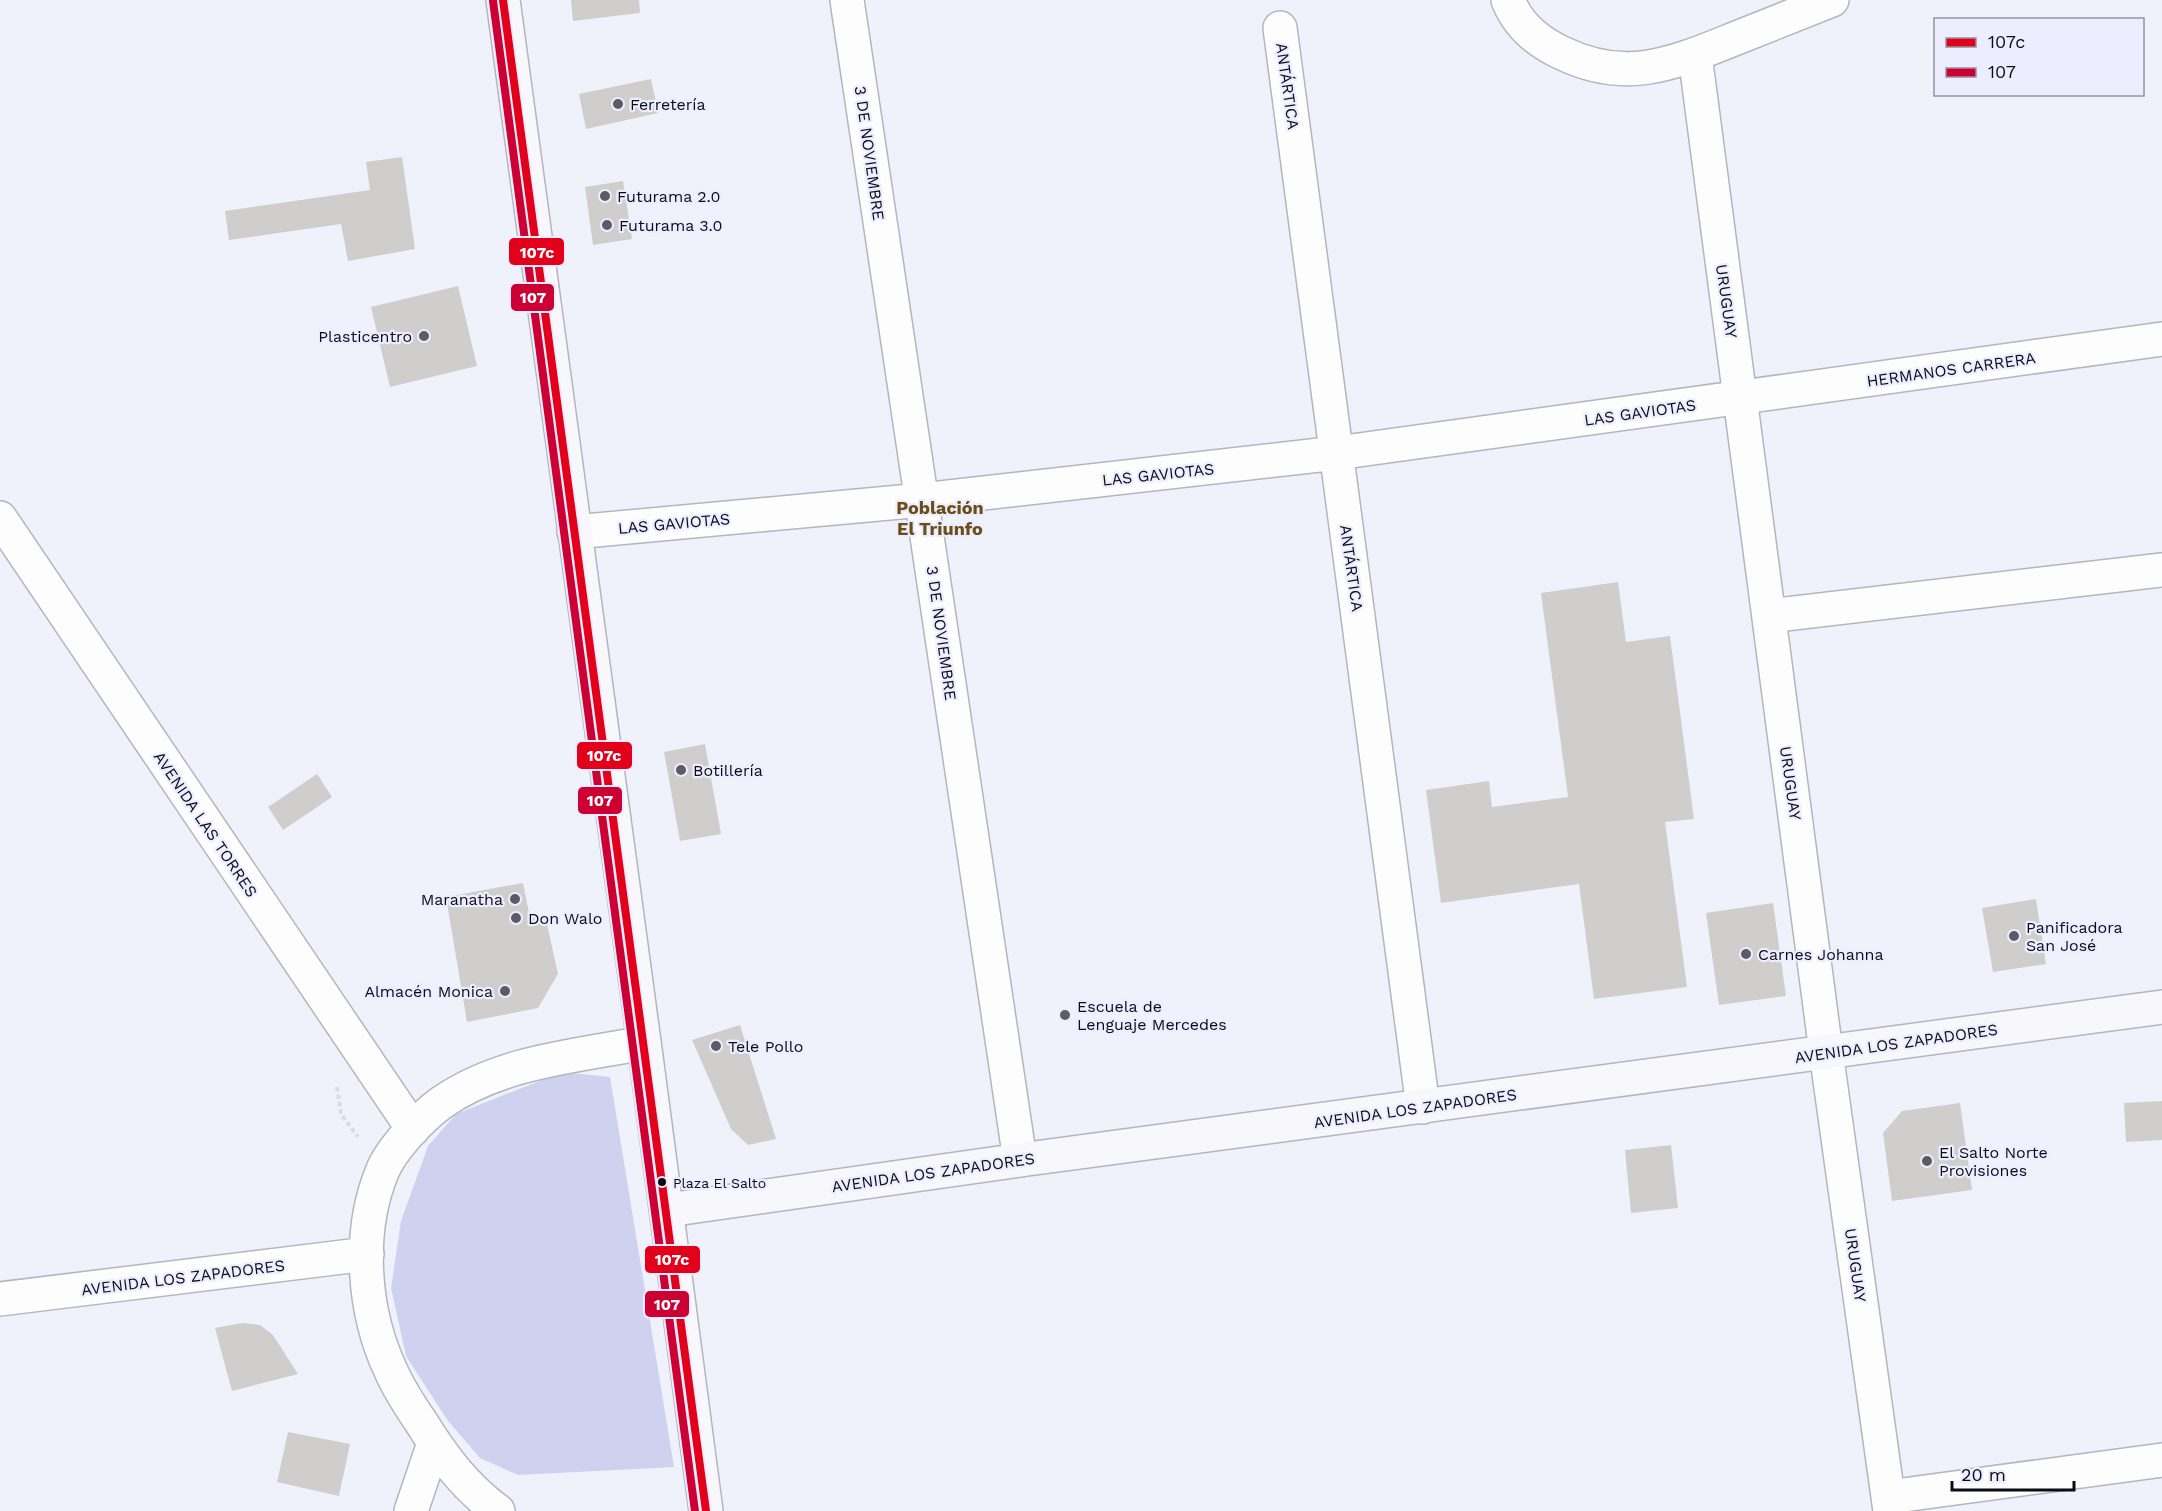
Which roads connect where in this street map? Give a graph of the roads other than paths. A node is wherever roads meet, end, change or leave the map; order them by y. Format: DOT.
graph roads {
  1 [pos="503,0"];
  2 [pos="848,0"];
  3 [pos="1508,0"];
  4 [pos="1832,0"];
  5 [pos="1280,28"];
  6 [pos="1695,55"];
  7 [pos="2162,339"];
  8 [pos="1740,398"];
  9 [pos="1337,453"];
  10 [pos="922,500"];
  11 [pos="0,518"];
  12 [pos="574,532"];
  13 [pos="10,549"];
  14 [pos="2162,570"];
  15 [pos="1769,616"];
  16 [pos="2162,1007"];
  17 [pos="644,1043"];
  18 [pos="1826,1052"];
  19 [pos="1423,1107"];
  20 [pos="413,1129"];
  21 [pos="1020,1160"];
  22 [pos="668,1210"];
  23 [pos="367,1254"];
  24 [pos="0,1299"];
  25 [pos="434,1443"];
  26 [pos="2162,1460"];
  27 [pos="1889,1504"];
  28 [pos="411,1511"];
  29 [pos="498,1511"];
  30 [pos="706,1511"];
  1 -- 12 [label="main road"];
  2 -- 10 [label="street, 3 DE NOVIEMBRE"];
  3 -- 6 [label="street"];
  4 -- 6 [label="street"];
  5 -- 9 [label="street, ANTÁRTICA"];
  6 -- 8 [label="street, URUGUAY"];
  7 -- 8 [label="street, HERMANOS CARRERA"];
  8 -- 9 [label="street, LAS GAVIOTAS"];
  8 -- 15 [label="street, URUGUAY"];
  9 -- 10 [label="street, LAS GAVIOTAS"];
  9 -- 19 [label="street, ANTÁRTICA"];
  10 -- 12 [label="street, LAS GAVIOTAS"];
  10 -- 21 [label="street, 3 DE NOVIEMBRE"];
  11 -- 13 [label="street, AVENIDA LAS TORRES"];
  12 -- 17 [label="main road"];
  13 -- 20 [label="street, AVENIDA LAS TORRES"];
  14 -- 15 [label="street"];
  15 -- 18 [label="street, URUGUAY"];
  16 -- 18 [label="main road, AVENIDA LOS ZAPADORES"];
  17 -- 20 [label="street"];
  17 -- 22 [label="main road"];
  18 -- 19 [label="main road, AVENIDA LOS ZAPADORES"];
  18 -- 27 [label="street, URUGUAY"];
  19 -- 21 [label="main road, AVENIDA LOS ZAPADORES"];
  20 -- 23 [label="street"];
  21 -- 22 [label="main road, AVENIDA LOS ZAPADORES"];
  22 -- 30 [label="main road"];
  23 -- 24 [label="street, AVENIDA LOS ZAPADORES"];
  23 -- 25 [label="street"];
  25 -- 28 [label="street"];
  25 -- 29 [label="street"];
  26 -- 27 [label="street"];
}
